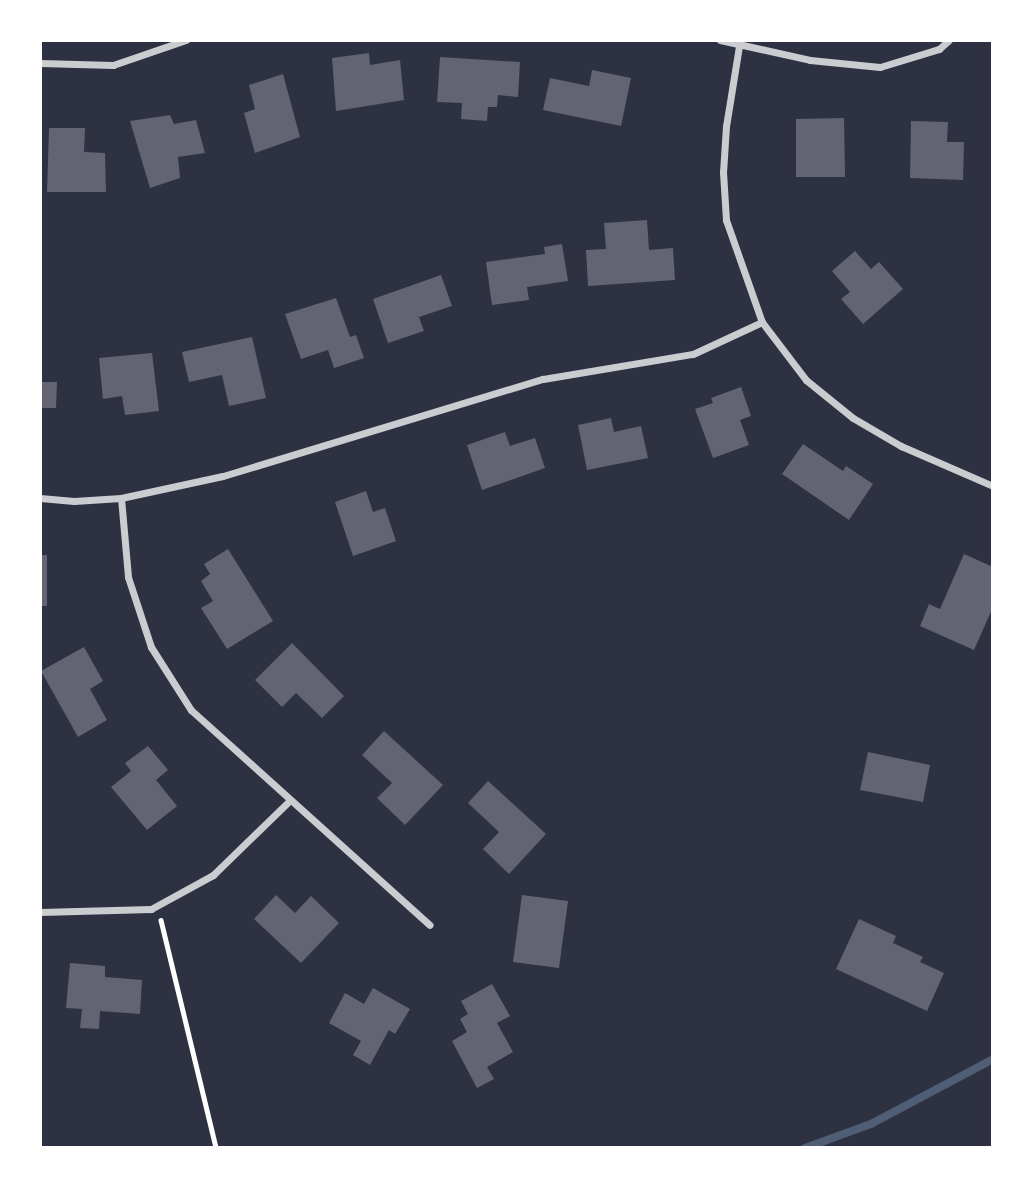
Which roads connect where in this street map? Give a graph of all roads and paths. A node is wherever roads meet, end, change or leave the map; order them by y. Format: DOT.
graph roads {
  1 [pos="186,40"];
  2 [pos="720,40"];
  3 [pos="949,40"];
  4 [pos="738,46"];
  5 [pos="40,63"];
  6 [pos="762,322"];
  7 [pos="993,486"];
  8 [pos="40,498"];
  9 [pos="121,498"];
  10 [pos="290,800"];
  11 [pos="157,905"];
  12 [pos="40,912"];
  13 [pos="430,925"];
  14 [pos="216,1148"];
  1 -- 5 [label="street"];
  2 -- 4 [label="street"];
  3 -- 4 [label="street"];
  4 -- 6 [label="street"];
  6 -- 7 [label="street"];
  6 -- 9 [label="street"];
  8 -- 9 [label="street"];
  9 -- 10 [label="street"];
  10 -- 11 [label="street"];
  10 -- 13 [label="street"];
  11 -- 12 [label="street"];
  11 -- 14 [label="path"];
}
